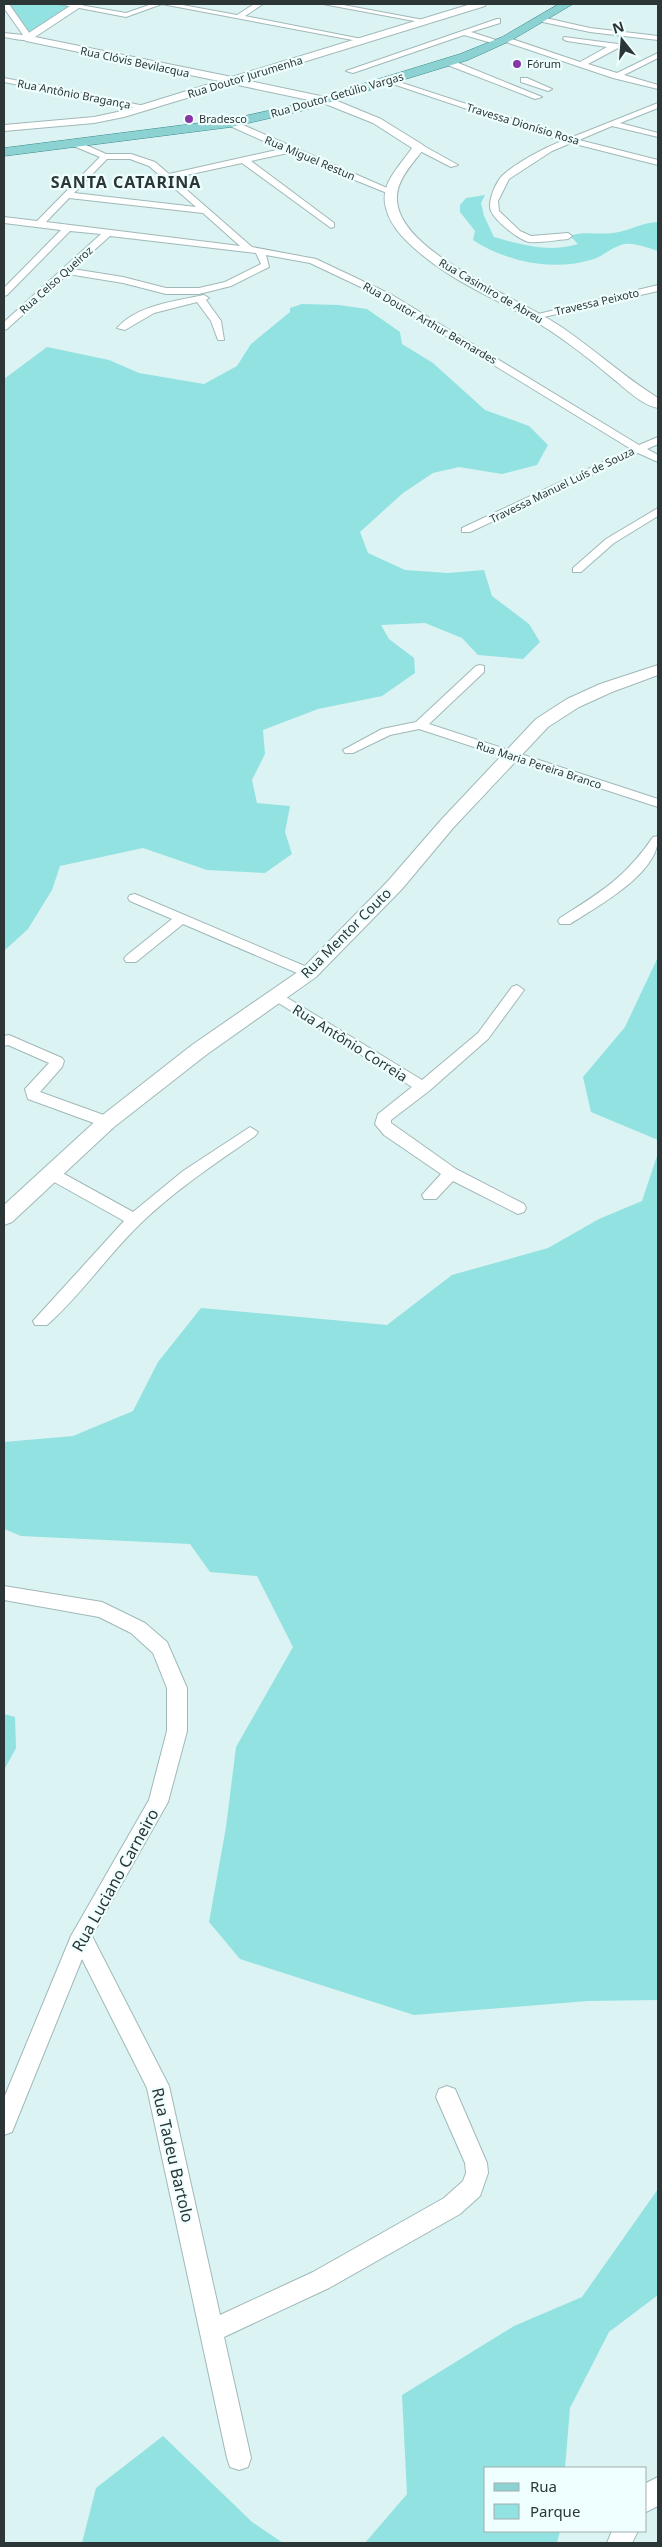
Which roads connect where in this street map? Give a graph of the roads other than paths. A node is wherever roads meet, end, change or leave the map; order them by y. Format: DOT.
graph roads {
  1 [pos="5,4"];
  2 [pos="63,4"];
  3 [pos="159,4"];
  4 [pos="166,4"];
  5 [pos="259,4"];
  6 [pos="327,4"];
  7 [pos="481,4"];
  8 [pos="567,4"];
  9 [pos="78,5"];
  10 [pos="238,17"];
  11 [pos="541,20"];
  12 [pos="425,21"];
  13 [pos="497,21"];
  14 [pos="466,33"];
  15 [pos="4,35"];
  16 [pos="27,38"];
  17 [pos="658,38"];
  18 [pos="567,39"];
  19 [pos="363,40"];
  20 [pos="501,41"];
  21 [pos="658,55"];
  22 [pos="464,57"];
  23 [pos="448,62"];
  24 [pos="476,62"];
  25 [pos="581,65"];
  26 [pos="350,71"];
  27 [pos="513,76"];
  28 [pos="616,76"];
  29 [pos="4,80"];
  30 [pos="390,80"];
  31 [pos="231,82"];
  32 [pos="658,87"];
  33 [pos="548,89"];
  34 [pos="538,97"];
  35 [pos="326,100"];
  36 [pos="658,105"];
  37 [pos="145,108"];
  38 [pos="231,123"];
  39 [pos="612,124"];
  40 [pos="4,128"];
  41 [pos="658,135"];
  42 [pos="569,140"];
  43 [pos="74,143"];
  44 [pos="419,147"];
  45 [pos="289,150"];
  46 [pos="4,152"];
  47 [pos="105,156"];
  48 [pos="244,160"];
  49 [pos="658,163"];
  50 [pos="454,165"];
  51 [pos="167,176"];
  52 [pos="390,191"];
  53 [pos="69,194"];
  54 [pos="206,211"];
  55 [pos="4,220"];
  56 [pos="40,224"];
  57 [pos="331,225"];
  58 [pos="68,228"];
  59 [pos="108,233"];
  60 [pos="568,236"];
  61 [pos="255,250"];
  62 [pos="68,271"];
  63 [pos="228,284"];
  64 [pos="658,288"];
  65 [pos="4,293"];
  66 [pos="18,299"];
  67 [pos="200,299"];
  68 [pos="535,316"];
  69 [pos="4,328"];
  70 [pos="122,328"];
  71 [pos="221,338"];
  72 [pos="658,404"];
  73 [pos="658,440"];
  74 [pos="638,449"];
  75 [pos="658,458"];
  76 [pos="658,511"];
  77 [pos="466,530"];
  78 [pos="577,570"];
  79 [pos="480,669"];
  80 [pos="658,670"];
  81 [pos="420,725"];
  82 [pos="349,750"];
  83 [pos="510,756"];
  84 [pos="658,803"];
  85 [pos="658,840"];
  86 [pos="135,898"];
  87 [pos="182,918"];
  88 [pos="564,920"];
  89 [pos="131,959"];
  90 [pos="309,972"];
  91 [pos="517,990"];
  92 [pos="276,997"];
  93 [pos="4,1041"];
  94 [pos="424,1088"];
  95 [pos="107,1122"];
  96 [pos="250,1132"];
  97 [pos="451,1173"];
  98 [pos="52,1174"];
  99 [pos="430,1195"];
  100 [pos="518,1208"];
  101 [pos="4,1217"];
  102 [pos="134,1220"];
  103 [pos="41,1321"];
  104 [pos="4,1593"];
  105 [pos="81,1936"];
  106 [pos="447,2096"];
  107 [pos="4,2124"];
  108 [pos="213,2330"];
  109 [pos="239,2458"];
  110 [pos="658,2489"];
  111 [pos="647,2499"];
  112 [pos="625,2532"];
  113 [pos="619,2543"];
  1 -- 16 [label="street"];
  2 -- 9 [label="street"];
  3 -- 9 [label="street"];
  4 -- 10 [label="street"];
  5 -- 10 [label="street"];
  6 -- 12 [label="street"];
  7 -- 12 [label="street, Rua Doutor Jurumenha"];
  8 -- 11 [label="main road, Rua Doutor Getúlio Vargas"];
  9 -- 16 [label="street"];
  10 -- 19 [label="street"];
  11 -- 17 [label="street"];
  11 -- 20 [label="main road, Rua Doutor Getúlio Vargas"];
  12 -- 19 [label="street, Rua Doutor Jurumenha"];
  13 -- 14 [label="street"];
  14 -- 20 [label="street"];
  14 -- 26 [label="street"];
  15 -- 16 [label="street, Rua Clóvis Bevilacqua"];
  16 -- 31 [label="street, Rua Clóvis Bevilacqua"];
  18 -- 25 [label="street"];
  19 -- 31 [label="street, Rua Doutor Jurumenha"];
  20 -- 22 [label="main road, Rua Doutor Getúlio Vargas"];
  20 -- 25 [label="street"];
  21 -- 28 [label="street"];
  22 -- 23 [label="main road, Rua Doutor Getúlio Vargas"];
  22 -- 24 [label="street"];
  23 -- 30 [label="main road, Rua Doutor Getúlio Vargas"];
  23 -- 34 [label="street"];
  25 -- 28 [label="street"];
  27 -- 33 [label="street"];
  28 -- 32 [label="street"];
  29 -- 37 [label="street, Rua Antônio Bragança"];
  30 -- 35 [label="main road, Rua Doutor Getúlio Vargas"];
  30 -- 42 [label="street, Travessa Dionísio Rosa"];
  31 -- 35 [label="street, Rua Clóvis Bevilacqua"];
  31 -- 37 [label="street, Rua Doutor Jurumenha"];
  35 -- 38 [label="main road, Rua Doutor Getúlio Vargas"];
  35 -- 44 [label="street"];
  36 -- 39 [label="street"];
  37 -- 40 [label="street, Rua Doutor Jurumenha"];
  38 -- 43 [label="main road, Rua Doutor Getúlio Vargas"];
  38 -- 45 [label="street, Rua Miguel Restun"];
  39 -- 41 [label="street"];
  39 -- 42 [label="street"];
  42 -- 49 [label="street, Travessa Dionísio Rosa"];
  42 -- 60 [label="street"];
  43 -- 46 [label="main road, Rua Doutor Getúlio Vargas"];
  43 -- 47 [label="street"];
  44 -- 50 [label="street"];
  44 -- 52 [label="street"];
  45 -- 48 [label="street"];
  45 -- 52 [label="street, Rua Miguel Restun"];
  47 -- 51 [label="street"];
  47 -- 53 [label="street"];
  48 -- 51 [label="street"];
  48 -- 57 [label="street"];
  51 -- 54 [label="street"];
  52 -- 68 [label="street, Rua Casimiro de Abreu"];
  53 -- 54 [label="street"];
  53 -- 56 [label="street"];
  54 -- 61 [label="street"];
  55 -- 56 [label="street, Rua Doutor Arthur Bernardes"];
  56 -- 58 [label="street, Rua Doutor Arthur Bernardes"];
  58 -- 59 [label="street, Rua Doutor Arthur Bernardes"];
  58 -- 65 [label="street"];
  59 -- 61 [label="street, Rua Doutor Arthur Bernardes"];
  59 -- 62 [label="street, Rua Celso Queiroz"];
  61 -- 63 [label="street"];
  61 -- 74 [label="street, Rua Doutor Arthur Bernardes"];
  62 -- 63 [label="street"];
  62 -- 66 [label="street, Rua Celso Queiroz"];
  63 -- 67 [label="street"];
  64 -- 68 [label="street, Travessa Peixoto"];
  66 -- 69 [label="street, Rua Celso Queiroz"];
  67 -- 70 [label="street"];
  67 -- 71 [label="street"];
  68 -- 72 [label="street, Rua Casimiro de Abreu"];
  73 -- 74 [label="street, Travessa Manuel Luís de Souza"];
  74 -- 75 [label="street, Rua Doutor Arthur Bernardes"];
  74 -- 77 [label="street, Travessa Manuel Luís de Souza"];
  76 -- 78 [label="street"];
  79 -- 81 [label="street"];
  80 -- 83 [label="street, Rua Mentor Couto"];
  81 -- 82 [label="street"];
  81 -- 83 [label="street, Rua Maria Pereira Branco"];
  83 -- 84 [label="street, Rua Maria Pereira Branco"];
  83 -- 90 [label="street, Rua Mentor Couto"];
  85 -- 88 [label="street"];
  86 -- 87 [label="street"];
  87 -- 89 [label="street"];
  87 -- 90 [label="street"];
  90 -- 92 [label="street, Rua Mentor Couto"];
  91 -- 94 [label="street, Rua Antônio Correia"];
  92 -- 94 [label="street, Rua Antônio Correia"];
  92 -- 95 [label="street, Rua Mentor Couto"];
  93 -- 95 [label="street"];
  94 -- 97 [label="street, Rua Antônio Correia"];
  95 -- 98 [label="street, Rua Mentor Couto"];
  96 -- 102 [label="street"];
  97 -- 99 [label="street"];
  97 -- 100 [label="street, Rua Antônio Correia"];
  98 -- 101 [label="street, Rua Mentor Couto"];
  98 -- 102 [label="street"];
  102 -- 103 [label="street"];
  104 -- 105 [label="street, Rua Luciano Carneiro"];
  105 -- 107 [label="street, Rua Luciano Carneiro"];
  105 -- 108 [label="street, Rua Tadeu Bartolo"];
  106 -- 108 [label="street"];
  108 -- 109 [label="street, Rua Tadeu Bartolo"];
  110 -- 111 [label="street"];
  112 -- 113 [label="street"];
}
